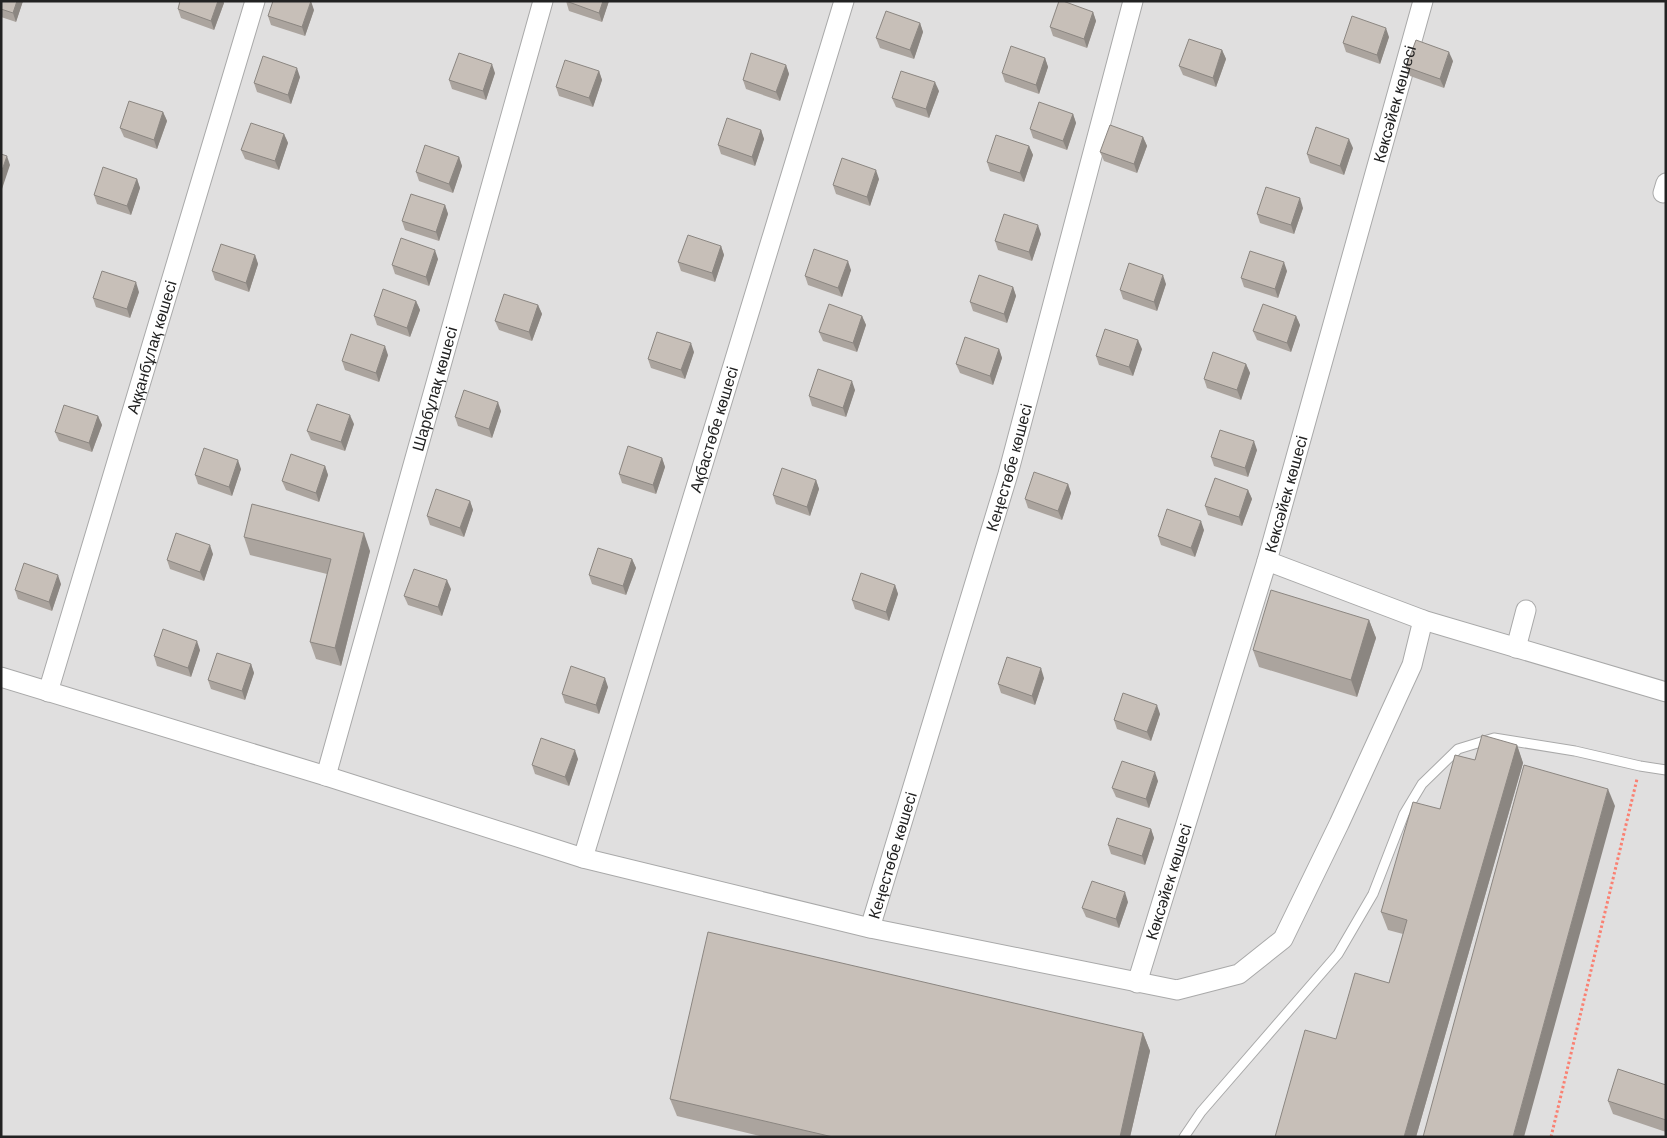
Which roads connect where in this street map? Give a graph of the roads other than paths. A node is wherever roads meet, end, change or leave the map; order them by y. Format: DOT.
graph roads {
  1 [pos="255,1"];
  2 [pos="543,1"];
  3 [pos="844,1"];
  4 [pos="1133,1"];
  5 [pos="1423,1"];
  6 [pos="1267,560"];
  7 [pos="1526,610"];
  8 [pos="1423,620"];
  9 [pos="1516,648"];
  10 [pos="1,677"];
  11 [pos="48,692"];
  12 [pos="1666,692"];
  13 [pos="1666,770"];
  14 [pos="326,776"];
  15 [pos="583,858"];
  16 [pos="870,928"];
  17 [pos="1137,983"];
  18 [pos="1184,1137"];
  1 -- 11 [label="street, Аққанбұлақ көшесі"];
  2 -- 14 [label="street, Шарбұлақ көшесі"];
  3 -- 15 [label="street, Ақбастөбе көшесі"];
  4 -- 16 [label="street, Кеңестөбе көшесі"];
  5 -- 6 [label="street, Көксәйек көшесі"];
  6 -- 8 [label="street"];
  6 -- 17 [label="street, Көксәйек көшесі"];
  7 -- 9 [label="street"];
  8 -- 9 [label="street"];
  8 -- 17 [label="street"];
  9 -- 12 [label="street"];
  10 -- 11 [label="street"];
  11 -- 14 [label="street"];
  13 -- 18 [label="lane"];
  14 -- 15 [label="street"];
  15 -- 16 [label="street"];
  16 -- 17 [label="street"];
}
